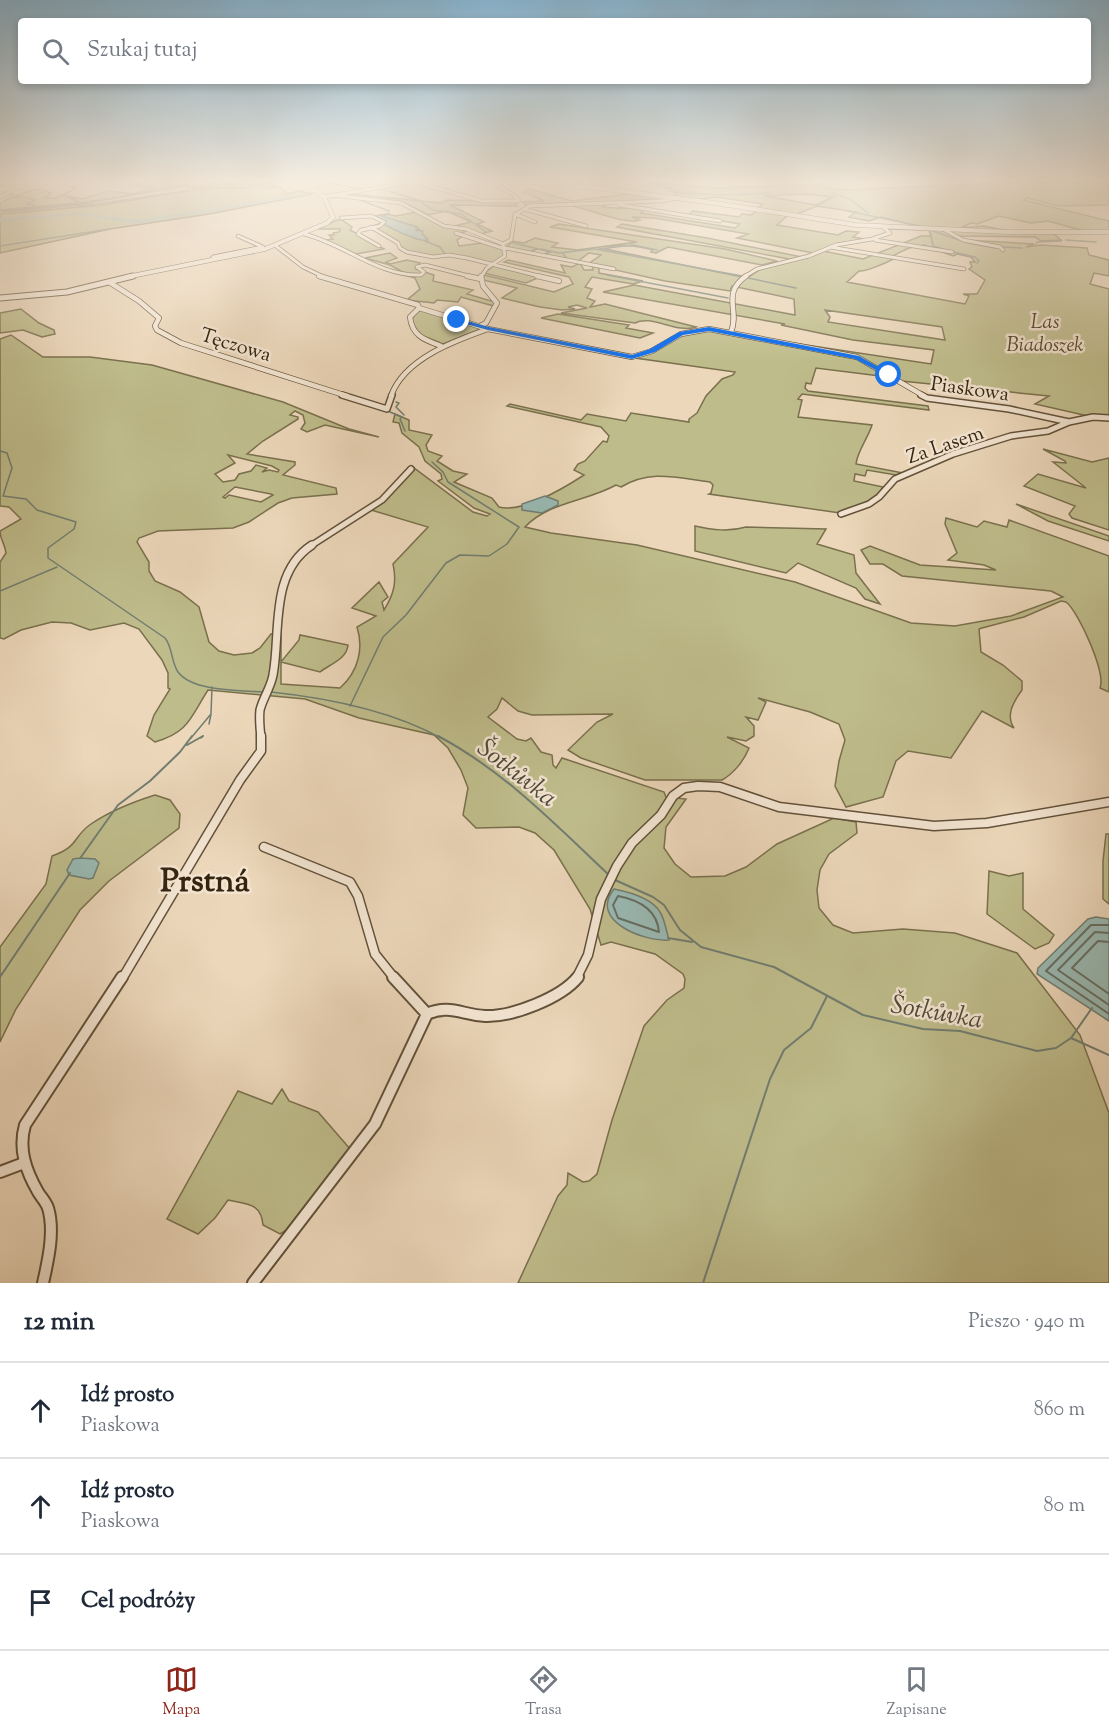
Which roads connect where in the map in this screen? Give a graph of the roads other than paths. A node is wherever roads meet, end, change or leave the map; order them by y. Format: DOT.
graph roads {
  1 [pos="251,242"];
  2 [pos="286,242"];
  3 [pos="324,242"];
  4 [pos="372,242"];
  5 [pos="396,242"];
  6 [pos="486,242"];
  7 [pos="493,242"];
  8 [pos="509,242"];
  9 [pos="861,242"];
  10 [pos="884,242"];
  11 [pos="973,242"];
  12 [pos="276,246"];
  13 [pos="379,246"];
  14 [pos="504,247"];
  15 [pos="830,247"];
  16 [pos="1003,250"];
  17 [pos="952,252"];
  18 [pos="215,258"];
  19 [pos="494,264"];
  20 [pos="614,269"];
  21 [pos="964,269"];
  22 [pos="481,279"];
  23 [pos="559,281"];
  24 [pos="109,282"];
  25 [pos="0,297"];
  26 [pos="419,308"];
  27 [pos="480,326"];
  28 [pos="488,328"];
  29 [pos="731,332"];
  30 [pos="441,346"];
  31 [pos="1109,418"];
  32 [pos="1070,422"];
  33 [pos="411,469"];
  34 [pos="841,514"];
  35 [pos="1109,802"];
  36 [pos="264,847"];
  37 [pos="427,1014"];
  38 [pos="24,1163"];
  39 [pos="0,1172"];
  40 [pos="43,1283"];
  41 [pos="253,1283"];
  1 -- 18 [label="street"];
  2 -- 12 [label="street"];
  3 -- 22 [label="street"];
  4 -- 13 [label="street"];
  5 -- 19 [label="street"];
  6 -- 14 [label="street"];
  7 -- 14 [label="street"];
  8 -- 14 [label="street"];
  9 -- 15 [label="street"];
  10 -- 17 [label="street"];
  11 -- 16 [label="street"];
  12 -- 18 [label="street"];
  12 -- 26 [label="street"];
  14 -- 19 [label="street"];
  14 -- 20 [label="street"];
  15 -- 21 [label="street"];
  15 -- 29 [label="street"];
  18 -- 24 [label="street"];
  19 -- 22 [label="street"];
  19 -- 23 [label="street"];
  22 -- 27 [label="street"];
  24 -- 25 [label="street"];
  24 -- 30 [label="street, Tęczowa"];
  26 -- 27 [label="street"];
  26 -- 30 [label="street"];
  27 -- 28 [label="street, Piaskowa"];
  28 -- 29 [label="street, Piaskowa"];
  28 -- 30 [label="street"];
  29 -- 32 [label="street, Piaskowa"];
  31 -- 32 [label="street, Piaskowa"];
  32 -- 34 [label="street, Za Lasem"];
  33 -- 38 [label="street"];
  35 -- 37 [label="street"];
  36 -- 37 [label="street"];
  37 -- 41 [label="street"];
  38 -- 39 [label="street"];
  38 -- 40 [label="street"];
}
